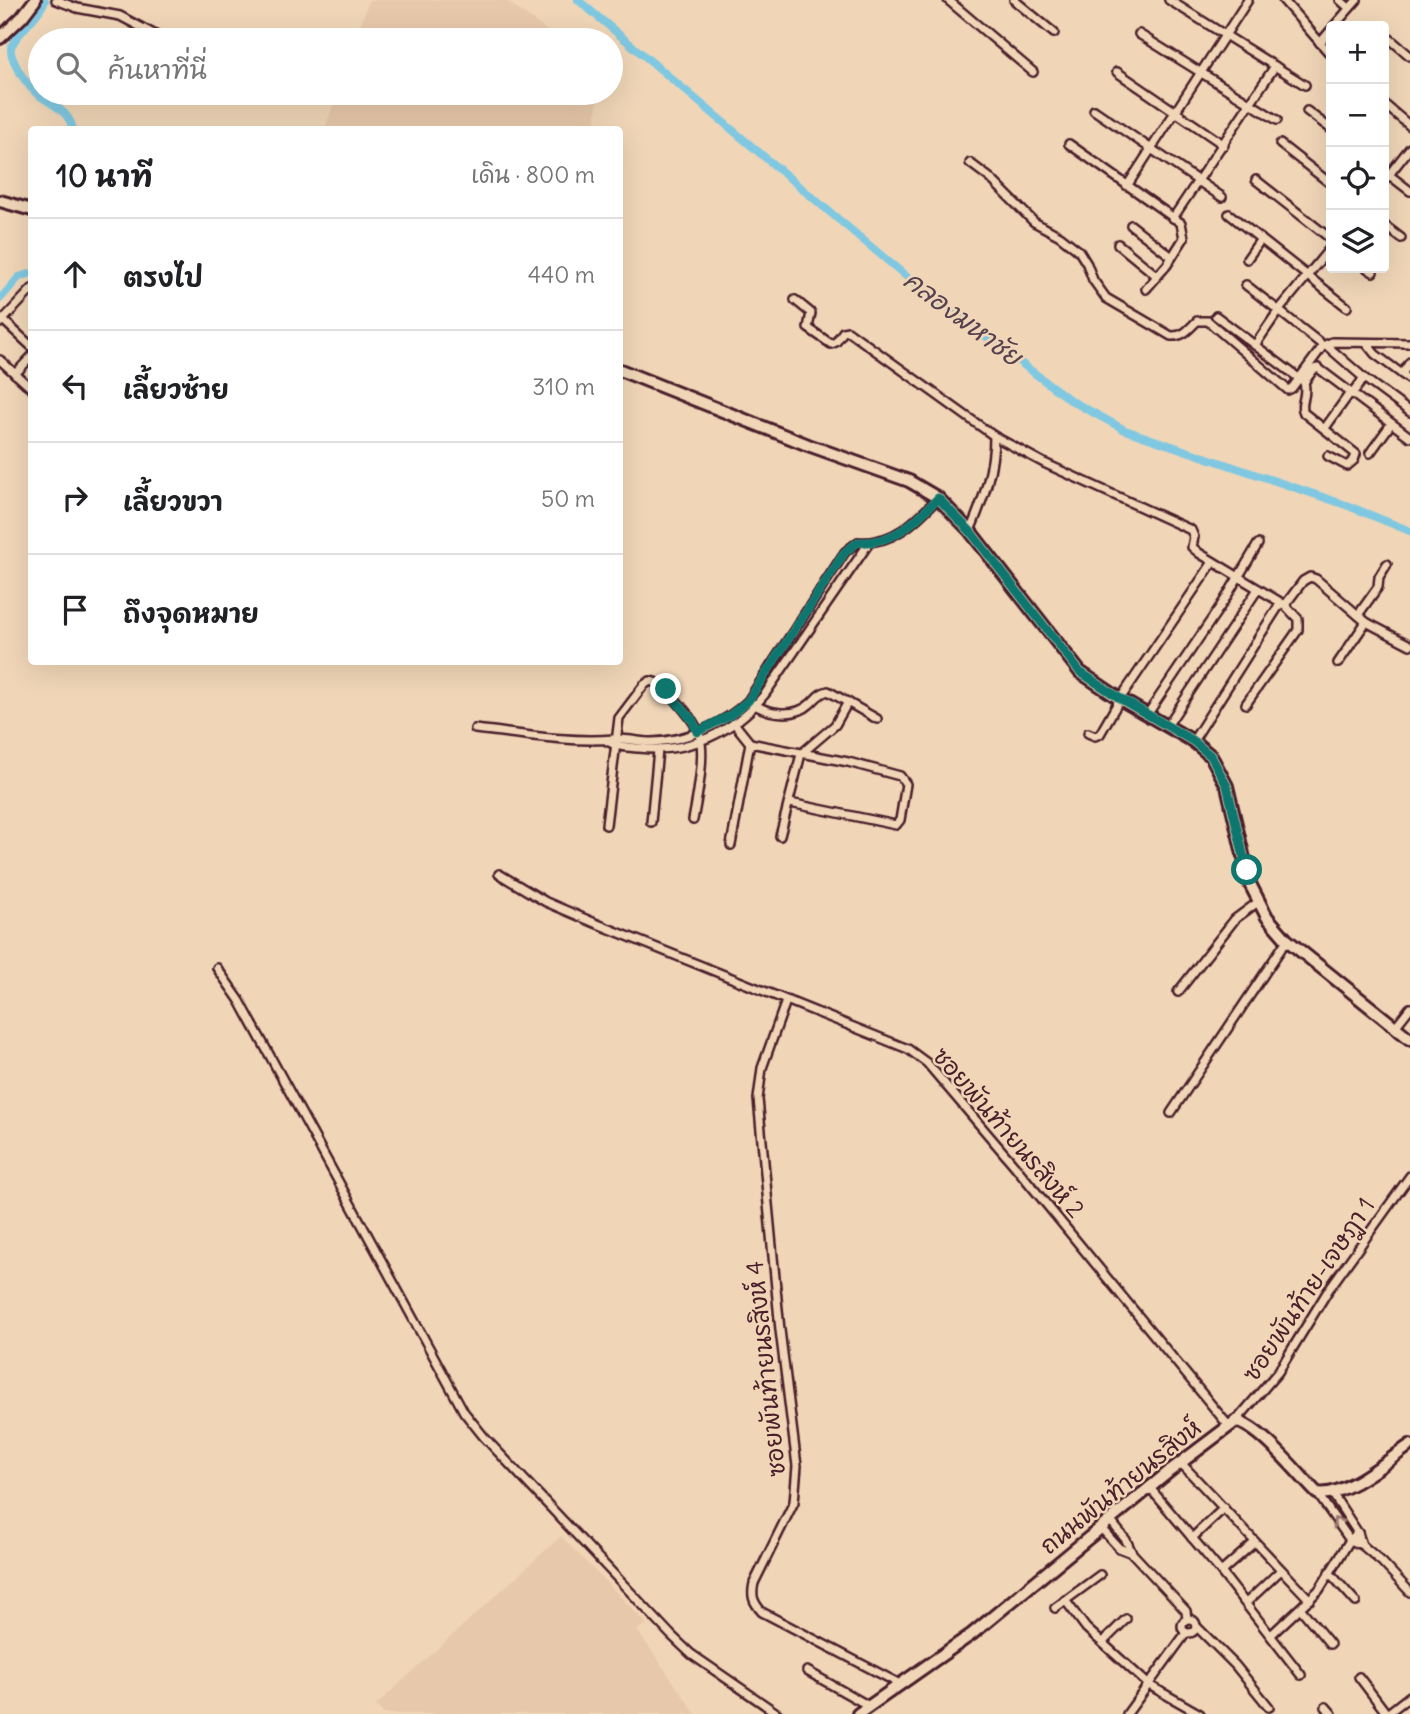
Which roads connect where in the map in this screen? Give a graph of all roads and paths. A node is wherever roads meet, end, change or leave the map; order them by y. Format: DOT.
graph roads {
  1 [pos="35,0"];
  2 [pos="56,0"];
  3 [pos="948,0"];
  4 [pos="1014,0"];
  5 [pos="1169,0"];
  6 [pos="1283,0"];
  7 [pos="1340,0"];
  8 [pos="1357,0"];
  9 [pos="1246,1"];
  10 [pos="1349,8"];
  11 [pos="1339,21"];
  12 [pos="142,28"];
  13 [pos="1054,33"];
  14 [pos="1139,34"];
  15 [pos="1225,34"];
  16 [pos="1326,36"];
  17 [pos="0,38"];
  18 [pos="1390,39"];
  19 [pos="1320,43"];
  20 [pos="1326,50"];
  21 [pos="1410,56"];
  22 [pos="1275,66"];
  23 [pos="1033,72"];
  24 [pos="1117,72"];
  25 [pos="1200,73"];
  26 [pos="1305,85"];
  27 [pos="1250,104"];
  28 [pos="1389,108"];
  29 [pos="1094,110"];
  30 [pos="1175,110"];
  31 [pos="1307,111"];
  32 [pos="1277,120"];
  33 [pos="1326,126"];
  34 [pos="1410,127"];
  35 [pos="1069,144"];
  36 [pos="1280,144"];
  37 [pos="1224,145"];
  38 [pos="1410,148"];
  39 [pos="1150,149"];
  40 [pos="970,163"];
  41 [pos="1389,171"];
  42 [pos="1389,178"];
  43 [pos="1256,180"];
  44 [pos="1326,180"];
  45 [pos="1199,181"];
  46 [pos="1127,186"];
  47 [pos="1410,191"];
  48 [pos="1222,197"];
  49 [pos="0,201"];
  50 [pos="28,209"];
  51 [pos="1229,214"];
  52 [pos="1173,218"];
  53 [pos="1131,225"];
  54 [pos="1389,229"];
  55 [pos="1326,235"];
  56 [pos="1401,238"];
  57 [pos="1261,239"];
  58 [pos="1118,244"];
  59 [pos="1326,253"];
  60 [pos="1172,257"];
  61 [pos="1247,259"];
  62 [pos="1157,276"];
  63 [pos="1308,276"];
  64 [pos="1245,285"];
  65 [pos="1146,289"];
  66 [pos="28,293"];
  67 [pos="795,300"];
  68 [pos="1348,307"];
  69 [pos="1279,310"];
  70 [pos="1216,316"];
  71 [pos="2,322"];
  72 [pos="1410,343"];
  73 [pos="28,344"];
  74 [pos="1323,344"];
  75 [pos="1367,344"];
  76 [pos="1255,345"];
  77 [pos="0,360"];
  78 [pos="28,360"];
  79 [pos="1410,362"];
  80 [pos="623,371"];
  81 [pos="15,374"];
  82 [pos="1402,374"];
  83 [pos="1364,378"];
  84 [pos="1302,380"];
  85 [pos="1410,380"];
  86 [pos="28,385"];
  87 [pos="1351,393"];
  88 [pos="1410,412"];
  89 [pos="1391,424"];
  90 [pos="1325,428"];
  91 [pos="994,436"];
  92 [pos="1410,438"];
  93 [pos="1370,453"];
  94 [pos="1328,456"];
  95 [pos="938,498"];
  96 [pos="970,531"];
  97 [pos="869,543"];
  98 [pos="1258,544"];
  99 [pos="1213,562"];
  100 [pos="1387,564"];
  101 [pos="1239,576"];
  102 [pos="1258,589"];
  103 [pos="1283,605"];
  104 [pos="1357,615"];
  105 [pos="1366,622"];
  106 [pos="1410,645"];
  107 [pos="1338,663"];
  108 [pos="1121,699"];
  109 [pos="848,702"];
  110 [pos="752,703"];
  111 [pos="1246,704"];
  112 [pos="1147,715"];
  113 [pos="877,719"];
  114 [pos="734,723"];
  115 [pos="1167,726"];
  116 [pos="475,729"];
  117 [pos="697,732"];
  118 [pos="1088,733"];
  119 [pos="701,741"];
  120 [pos="1193,741"];
  121 [pos="615,742"];
  122 [pos="750,743"];
  123 [pos="658,750"];
  124 [pos="801,754"];
  125 [pos="790,803"];
  126 [pos="693,820"];
  127 [pos="651,822"];
  128 [pos="606,825"];
  129 [pos="780,836"];
  130 [pos="731,845"];
  131 [pos="499,874"];
  132 [pos="1258,902"];
  133 [pos="1287,940"];
  134 [pos="217,968"];
  135 [pos="1178,992"];
  136 [pos="786,1001"];
  137 [pos="1410,1008"];
  138 [pos="1395,1027"];
  139 [pos="1410,1039"];
  140 [pos="1171,1113"];
  141 [pos="1410,1177"];
  142 [pos="1232,1423"];
  143 [pos="1410,1446"];
  144 [pos="1181,1462"];
  145 [pos="1150,1488"];
  146 [pos="1317,1493"];
  147 [pos="1332,1493"];
  148 [pos="1224,1508"];
  149 [pos="1106,1524"];
  150 [pos="1358,1533"];
  151 [pos="1192,1538"];
  152 [pos="1350,1540"];
  153 [pos="1255,1542"];
  154 [pos="1362,1545"];
  155 [pos="1281,1570"];
  156 [pos="1221,1572"];
  157 [pos="1329,1572"];
  158 [pos="1100,1575"];
  159 [pos="1410,1592"];
  160 [pos="1065,1600"];
  161 [pos="1310,1600"];
  162 [pos="1356,1602"];
  163 [pos="1246,1603"];
  164 [pos="1055,1608"];
  165 [pos="1301,1609"];
  166 [pos="1126,1619"];
  167 [pos="1187,1619"];
  168 [pos="1196,1626"];
  169 [pos="1186,1633"];
  170 [pos="1271,1635"];
  171 [pos="1103,1642"];
  172 [pos="1330,1644"];
  173 [pos="807,1671"];
  174 [pos="1301,1675"];
  175 [pos="1359,1677"];
  176 [pos="900,1684"];
  177 [pos="1149,1685"];
  178 [pos="1410,1696"];
  179 [pos="869,1706"];
  180 [pos="1269,1707"];
  181 [pos="1326,1707"];
  182 [pos="778,1714"];
  183 [pos="858,1714"];
  184 [pos="1127,1714"];
  185 [pos="1200,1714"];
  186 [pos="1332,1714"];
  1 -- 17 [label="street"];
  2 -- 12 [label="street"];
  3 -- 23 [label="street"];
  4 -- 13 [label="street"];
  5 -- 15 [label="street"];
  6 -- 19 [label="street"];
  7 -- 10 [label="street"];
  8 -- 10 [label="street"];
  9 -- 15 [label="street"];
  10 -- 11 [label="street"];
  14 -- 25 [label="street"];
  15 -- 22 [label="street"];
  15 -- 25 [label="street"];
  16 -- 19 [label="street"];
  18 -- 21 [label="street"];
  19 -- 20 [label="street"];
  22 -- 26 [label="street"];
  22 -- 27 [label="street"];
  24 -- 30 [label="street"];
  25 -- 27 [label="street"];
  25 -- 30 [label="street"];
  27 -- 32 [label="street"];
  27 -- 37 [label="street"];
  28 -- 34 [label="street"];
  29 -- 39 [label="street"];
  30 -- 37 [label="street"];
  30 -- 39 [label="street"];
  31 -- 33 [label="street"];
  35 -- 46 [label="street"];
  36 -- 44 [label="street"];
  37 -- 45 [label="street"];
  38 -- 41 [label="street"];
  39 -- 45 [label="street"];
  39 -- 46 [label="street"];
  40 -- 84 [label="street"];
  42 -- 47 [label="street"];
  43 -- 55 [label="street"];
  45 -- 48 [label="street"];
  45 -- 52 [label="street"];
  46 -- 52 [label="street"];
  49 -- 50 [label="street"];
  51 -- 57 [label="street"];
  52 -- 60 [label="street"];
  53 -- 60 [label="street"];
  54 -- 56 [label="street"];
  57 -- 61 [label="street"];
  57 -- 63 [label="street"];
  58 -- 62 [label="street"];
  59 -- 63 [label="street"];
  60 -- 62 [label="street"];
  62 -- 65 [label="street"];
  63 -- 68 [label="street"];
  63 -- 69 [label="street"];
  64 -- 69 [label="street"];
  66 -- 71 [label="street"];
  67 -- 91 [label="street"];
  69 -- 74 [label="street"];
  69 -- 76 [label="street"];
  70 -- 76 [label="street"];
  71 -- 73 [label="street"];
  72 -- 75 [label="street"];
  74 -- 75 [label="street"];
  74 -- 83 [label="street"];
  74 -- 84 [label="street"];
  75 -- 82 [label="street"];
  76 -- 84 [label="street"];
  77 -- 81 [label="street"];
  78 -- 81 [label="street"];
  79 -- 82 [label="street"];
  80 -- 95 [label="street"];
  81 -- 86 [label="street"];
  82 -- 85 [label="street"];
  83 -- 87 [label="street"];
  83 -- 88 [label="street"];
  84 -- 87 [label="street"];
  84 -- 90 [label="street"];
  87 -- 89 [label="street"];
  87 -- 90 [label="street"];
  89 -- 92 [label="street"];
  89 -- 93 [label="street"];
  90 -- 94 [label="street"];
  91 -- 96 [label="street"];
  91 -- 99 [label="street"];
  95 -- 96 [label="street"];
  95 -- 97 [label="street"];
  96 -- 108 [label="street"];
  97 -- 110 [label="street"];
  97 -- 110 [label="street"];
  98 -- 101 [label="street"];
  99 -- 101 [label="street"];
  99 -- 108 [label="street"];
  100 -- 104 [label="street"];
  101 -- 102 [label="street"];
  101 -- 112 [label="street"];
  102 -- 103 [label="street"];
  102 -- 115 [label="street"];
  103 -- 104 [label="street"];
  103 -- 111 [label="street"];
  103 -- 120 [label="street"];
  104 -- 105 [label="street"];
  105 -- 106 [label="street"];
  105 -- 107 [label="street"];
  108 -- 112 [label="street"];
  108 -- 118 [label="street"];
  109 -- 110 [label="street"];
  109 -- 113 [label="street"];
  109 -- 124 [label="street"];
  110 -- 114 [label="street"];
  110 -- 117 [label="street"];
  112 -- 115 [label="street"];
  114 -- 119 [label="street"];
  114 -- 122 [label="street"];
  115 -- 120 [label="street"];
  116 -- 121 [label="street"];
  117 -- 119 [label="street"];
  117 -- 121 [label="street"];
  117 -- 121 [label="street"];
  119 -- 123 [label="street"];
  119 -- 126 [label="street"];
  120 -- 132 [label="street"];
  121 -- 123 [label="street"];
  121 -- 128 [label="street"];
  122 -- 124 [label="street"];
  122 -- 130 [label="street"];
  123 -- 127 [label="street"];
  124 -- 125 [label="street"];
  124 -- 125 [label="street"];
  125 -- 129 [label="street"];
  131 -- 136 [label="street, ซอยพันท้ายนรสิงห์ 2"];
  132 -- 133 [label="street"];
  132 -- 135 [label="street"];
  133 -- 138 [label="street"];
  133 -- 140 [label="street"];
  134 -- 182 [label="street"];
  136 -- 142 [label="street, ซอยพันท้ายนรสิงห์ 2"];
  136 -- 176 [label="street, ซอยพันท้ายนรสิงห์ 4"];
  137 -- 138 [label="street"];
  138 -- 139 [label="street"];
  141 -- 142 [label="street, ซอยพันท้าย-เจษฎา 1"];
  142 -- 144 [label="street, ถนนพันท้ายนรสิงห์"];
  142 -- 146 [label="street, ถนนพันท้ายนรสิงห์"];
  143 -- 147 [label="street"];
  144 -- 145 [label="street, ถนนพันท้ายนรสิงห์"];
  144 -- 148 [label="street"];
  145 -- 149 [label="street, ถนนพันท้ายนรสิงห์"];
  145 -- 151 [label="street"];
  146 -- 147 [label="street"];
  152 -- 146 [label="street, one-way"];
  147 -- 150 [label="street"];
  148 -- 151 [label="street"];
  148 -- 153 [label="street"];
  149 -- 167 [label="street"];
  149 -- 176 [label="street, ถนนพันท้ายนรสิงห์"];
  150 -- 152 [label="street"];
  150 -- 154 [label="street"];
  151 -- 156 [label="street"];
  152 -- 154 [label="street"];
  152 -- 157 [label="street"];
  153 -- 155 [label="street"];
  153 -- 156 [label="street"];
  154 -- 159 [label="street"];
  155 -- 161 [label="street"];
  155 -- 163 [label="street"];
  156 -- 163 [label="street"];
  157 -- 161 [label="street"];
  157 -- 162 [label="street"];
  158 -- 160 [label="street"];
  160 -- 164 [label="street"];
  160 -- 171 [label="street"];
  161 -- 165 [label="street"];
  163 -- 170 [label="street"];
  165 -- 170 [label="street"];
  165 -- 172 [label="street"];
  166 -- 171 [label="street"];
  167 -- 168 [label="street"];
  167 -- 169 [label="street"];
  168 -- 169 [label="street"];
  168 -- 180 [label="street"];
  169 -- 177 [label="street"];
  170 -- 174 [label="street"];
  171 -- 177 [label="street"];
  173 -- 179 [label="street"];
  175 -- 178 [label="street"];
  176 -- 179 [label="street, ถนนพันท้ายนรสิงห์"];
  177 -- 184 [label="street"];
  177 -- 185 [label="street"];
  179 -- 183 [label="street, ถนนพันท้ายนรสิงห์"];
  181 -- 186 [label="street"];
}
